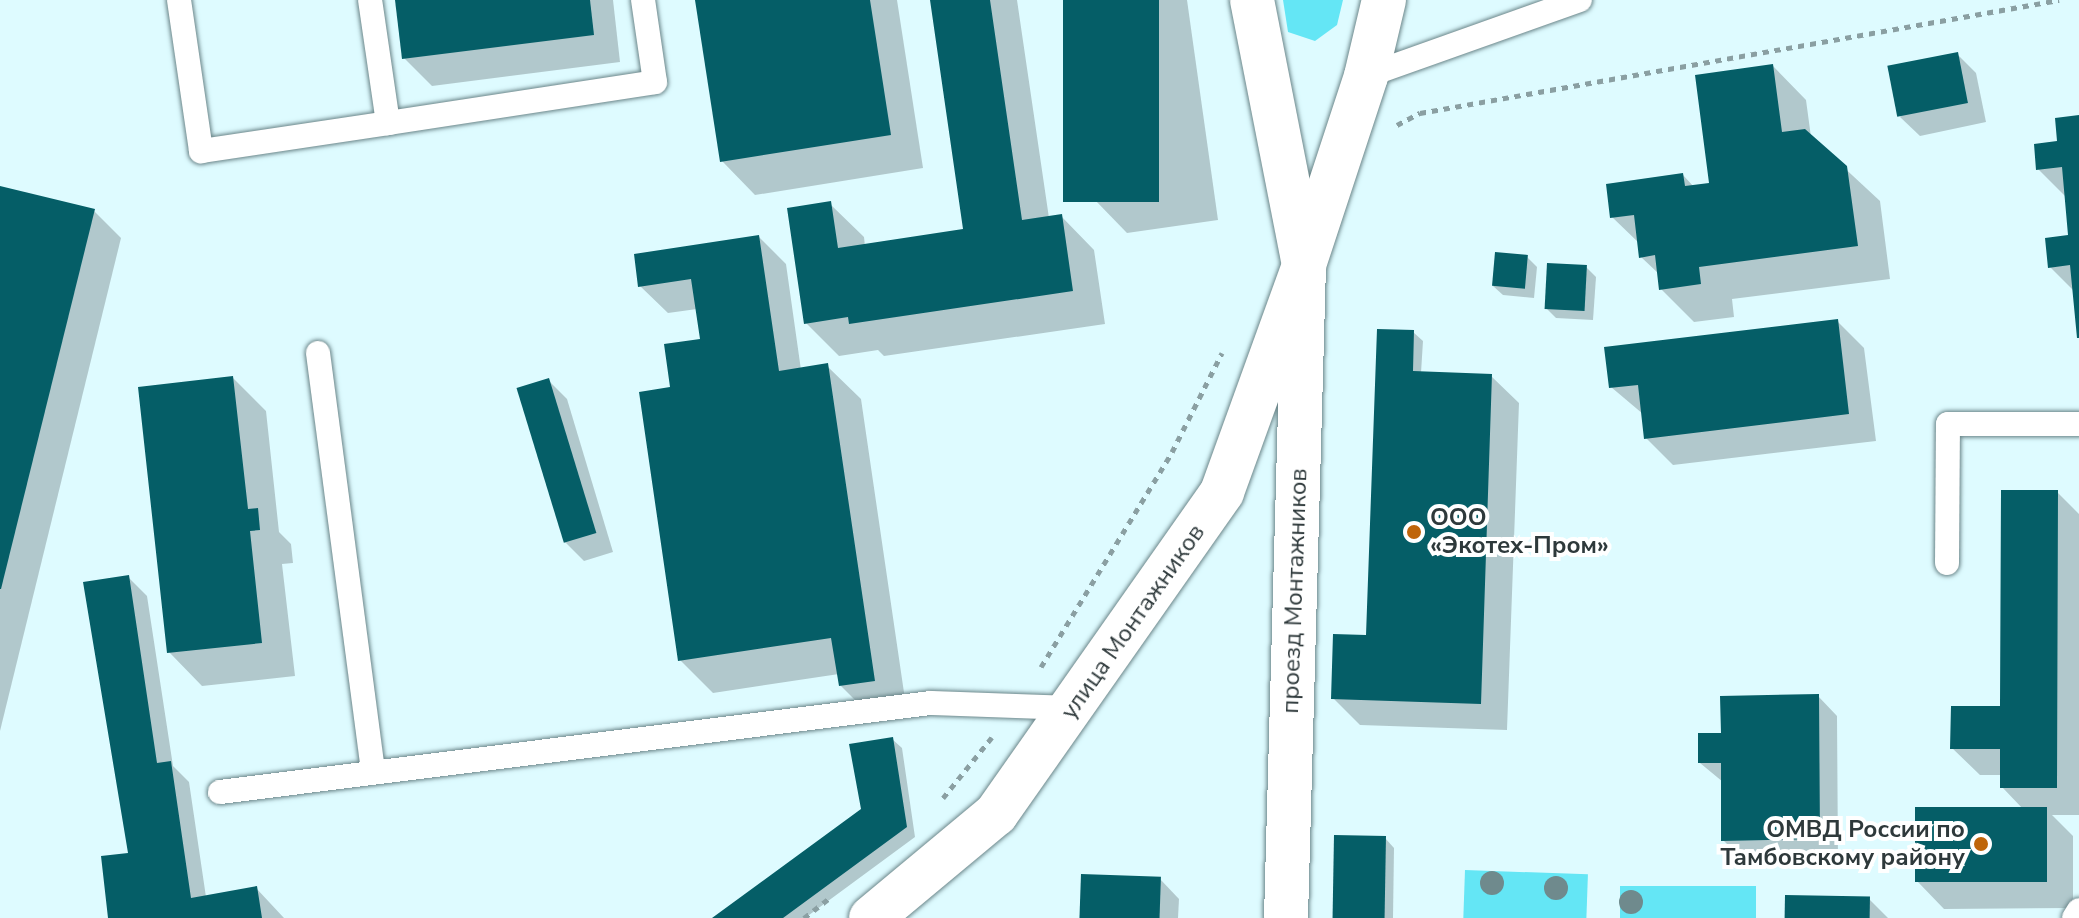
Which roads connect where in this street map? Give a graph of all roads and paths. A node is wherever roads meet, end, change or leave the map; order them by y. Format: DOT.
graph roads {
  1 [pos="179,0"];
  2 [pos="370,0"];
  3 [pos="643,0"];
  4 [pos="1252,0"];
  5 [pos="1384,0"];
  6 [pos="1580,0"];
  7 [pos="2059,0"];
  8 [pos="1366,76"];
  9 [pos="388,123"];
  10 [pos="1389,131"];
  11 [pos="1304,265"];
  12 [pos="1230,339"];
  13 [pos="318,353"];
  14 [pos="2079,424"];
  15 [pos="1947,563"];
  16 [pos="1018,706"];
  17 [pos="1074,708"];
  18 [pos="373,769"];
  19 [pos="220,792"];
  20 [pos="932,811"];
  21 [pos="856,904"];
  22 [pos="2079,910"];
  23 [pos="804,918"];
  24 [pos="1286,918"];
  25 [pos="2074,918"];
  1 -- 9 [label="lane"];
  2 -- 9 [label="lane"];
  3 -- 9 [label="lane"];
  4 -- 11 [label="street"];
  5 -- 8 [label="street, улица Монтажников"];
  6 -- 8 [label="lane"];
  7 -- 10 [label="path"];
  8 -- 11 [label="street, улица Монтажников"];
  11 -- 17 [label="street, улица Монтажников"];
  11 -- 24 [label="street, проезд Монтажников"];
  12 -- 16 [label="path"];
  13 -- 18 [label="lane"];
  14 -- 15 [label="lane"];
  16 -- 17 [label="lane"];
  16 -- 18 [label="lane"];
  16 -- 20 [label="path"];
  17 -- 21 [label="street, улица Монтажников"];
  18 -- 19 [label="lane"];
  21 -- 23 [label="path"];
  22 -- 25 [label="lane"];
}
